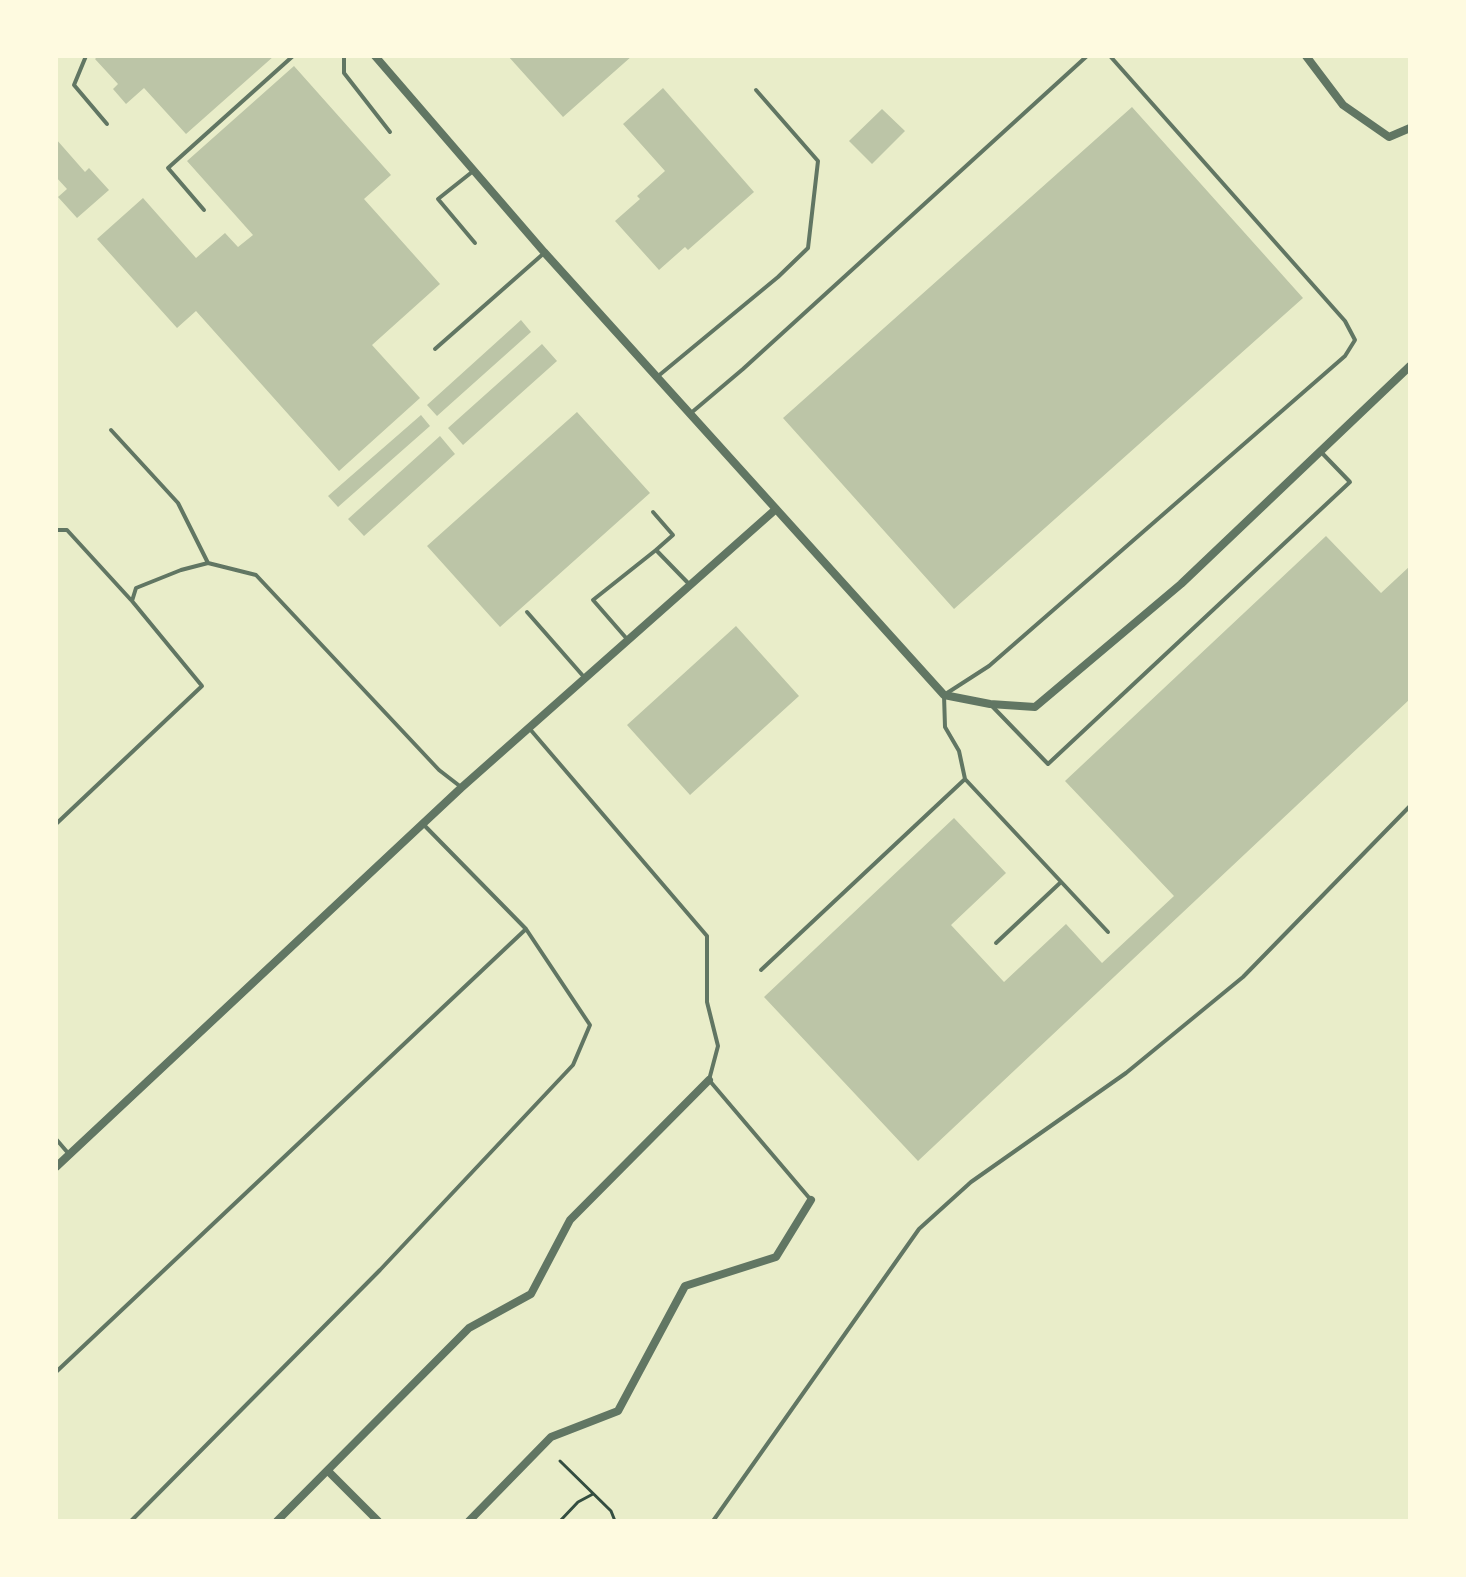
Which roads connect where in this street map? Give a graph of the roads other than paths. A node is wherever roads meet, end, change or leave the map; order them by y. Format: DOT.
graph roads {
  1 [pos="86,56"];
  2 [pos="293,56"];
  3 [pos="344,56"];
  4 [pos="375,56"];
  5 [pos="1087,56"];
  6 [pos="1110,56"];
  7 [pos="1306,56"];
  8 [pos="756,90"];
  9 [pos="107,124"];
  10 [pos="1410,128"];
  11 [pos="390,132"];
  12 [pos="474,170"];
  13 [pos="204,210"];
  14 [pos="475,243"];
  15 [pos="544,252"];
  16 [pos="435,349"];
  17 [pos="1410,366"];
  18 [pos="657,377"];
  19 [pos="689,414"];
  20 [pos="111,430"];
  21 [pos="1320,452"];
  22 [pos="776,509"];
  23 [pos="653,512"];
  24 [pos="56,530"];
  25 [pos="656,550"];
  26 [pos="208,563"];
  27 [pos="690,586"];
  28 [pos="132,601"];
  29 [pos="527,612"];
  30 [pos="629,641"];
  31 [pos="585,679"];
  32 [pos="944,695"];
  33 [pos="990,704"];
  34 [pos="529,728"];
  35 [pos="965,779"];
  36 [pos="461,788"];
  37 [pos="1410,806"];
  38 [pos="56,824"];
  39 [pos="423,824"];
  40 [pos="1061,882"];
  41 [pos="526,929"];
  42 [pos="1108,932"];
  43 [pos="996,943"];
  44 [pos="761,970"];
  45 [pos="709,1080"];
  46 [pos="56,1139"];
  47 [pos="69,1155"];
  48 [pos="56,1167"];
  49 [pos="811,1200"];
  50 [pos="56,1372"];
  51 [pos="328,1471"];
  52 [pos="131,1521"];
  53 [pos="277,1521"];
  54 [pos="378,1521"];
  55 [pos="469,1521"];
  56 [pos="713,1521"];
  1 -- 9 [label="lane"];
  2 -- 13 [label="lane"];
  3 -- 11 [label="lane"];
  4 -- 12 [label="street"];
  5 -- 19 [label="lane"];
  6 -- 32 [label="lane"];
  7 -- 10 [label="street"];
  8 -- 18 [label="lane"];
  12 -- 14 [label="lane"];
  12 -- 15 [label="street"];
  15 -- 16 [label="lane"];
  15 -- 18 [label="street"];
  17 -- 21 [label="street"];
  18 -- 19 [label="street"];
  19 -- 22 [label="street"];
  20 -- 26 [label="lane"];
  21 -- 33 [label="street"];
  21 -- 33 [label="lane"];
  22 -- 27 [label="street"];
  22 -- 32 [label="street"];
  23 -- 25 [label="lane"];
  24 -- 28 [label="lane"];
  25 -- 27 [label="lane"];
  25 -- 30 [label="lane"];
  26 -- 28 [label="lane"];
  26 -- 36 [label="lane"];
  27 -- 30 [label="street"];
  28 -- 38 [label="lane"];
  29 -- 31 [label="lane"];
  30 -- 31 [label="street"];
  31 -- 34 [label="street"];
  32 -- 33 [label="street"];
  32 -- 35 [label="lane"];
  34 -- 36 [label="street"];
  34 -- 45 [label="lane"];
  35 -- 40 [label="lane"];
  35 -- 44 [label="lane"];
  36 -- 39 [label="street"];
  37 -- 56 [label="lane"];
  39 -- 41 [label="lane"];
  39 -- 47 [label="street"];
  40 -- 42 [label="lane"];
  40 -- 43 [label="lane"];
  41 -- 50 [label="lane"];
  41 -- 52 [label="lane"];
  45 -- 49 [label="lane"];
  45 -- 51 [label="street"];
  46 -- 47 [label="lane"];
  47 -- 48 [label="street"];
  49 -- 55 [label="street"];
  51 -- 53 [label="street"];
  51 -- 54 [label="street"];
}
